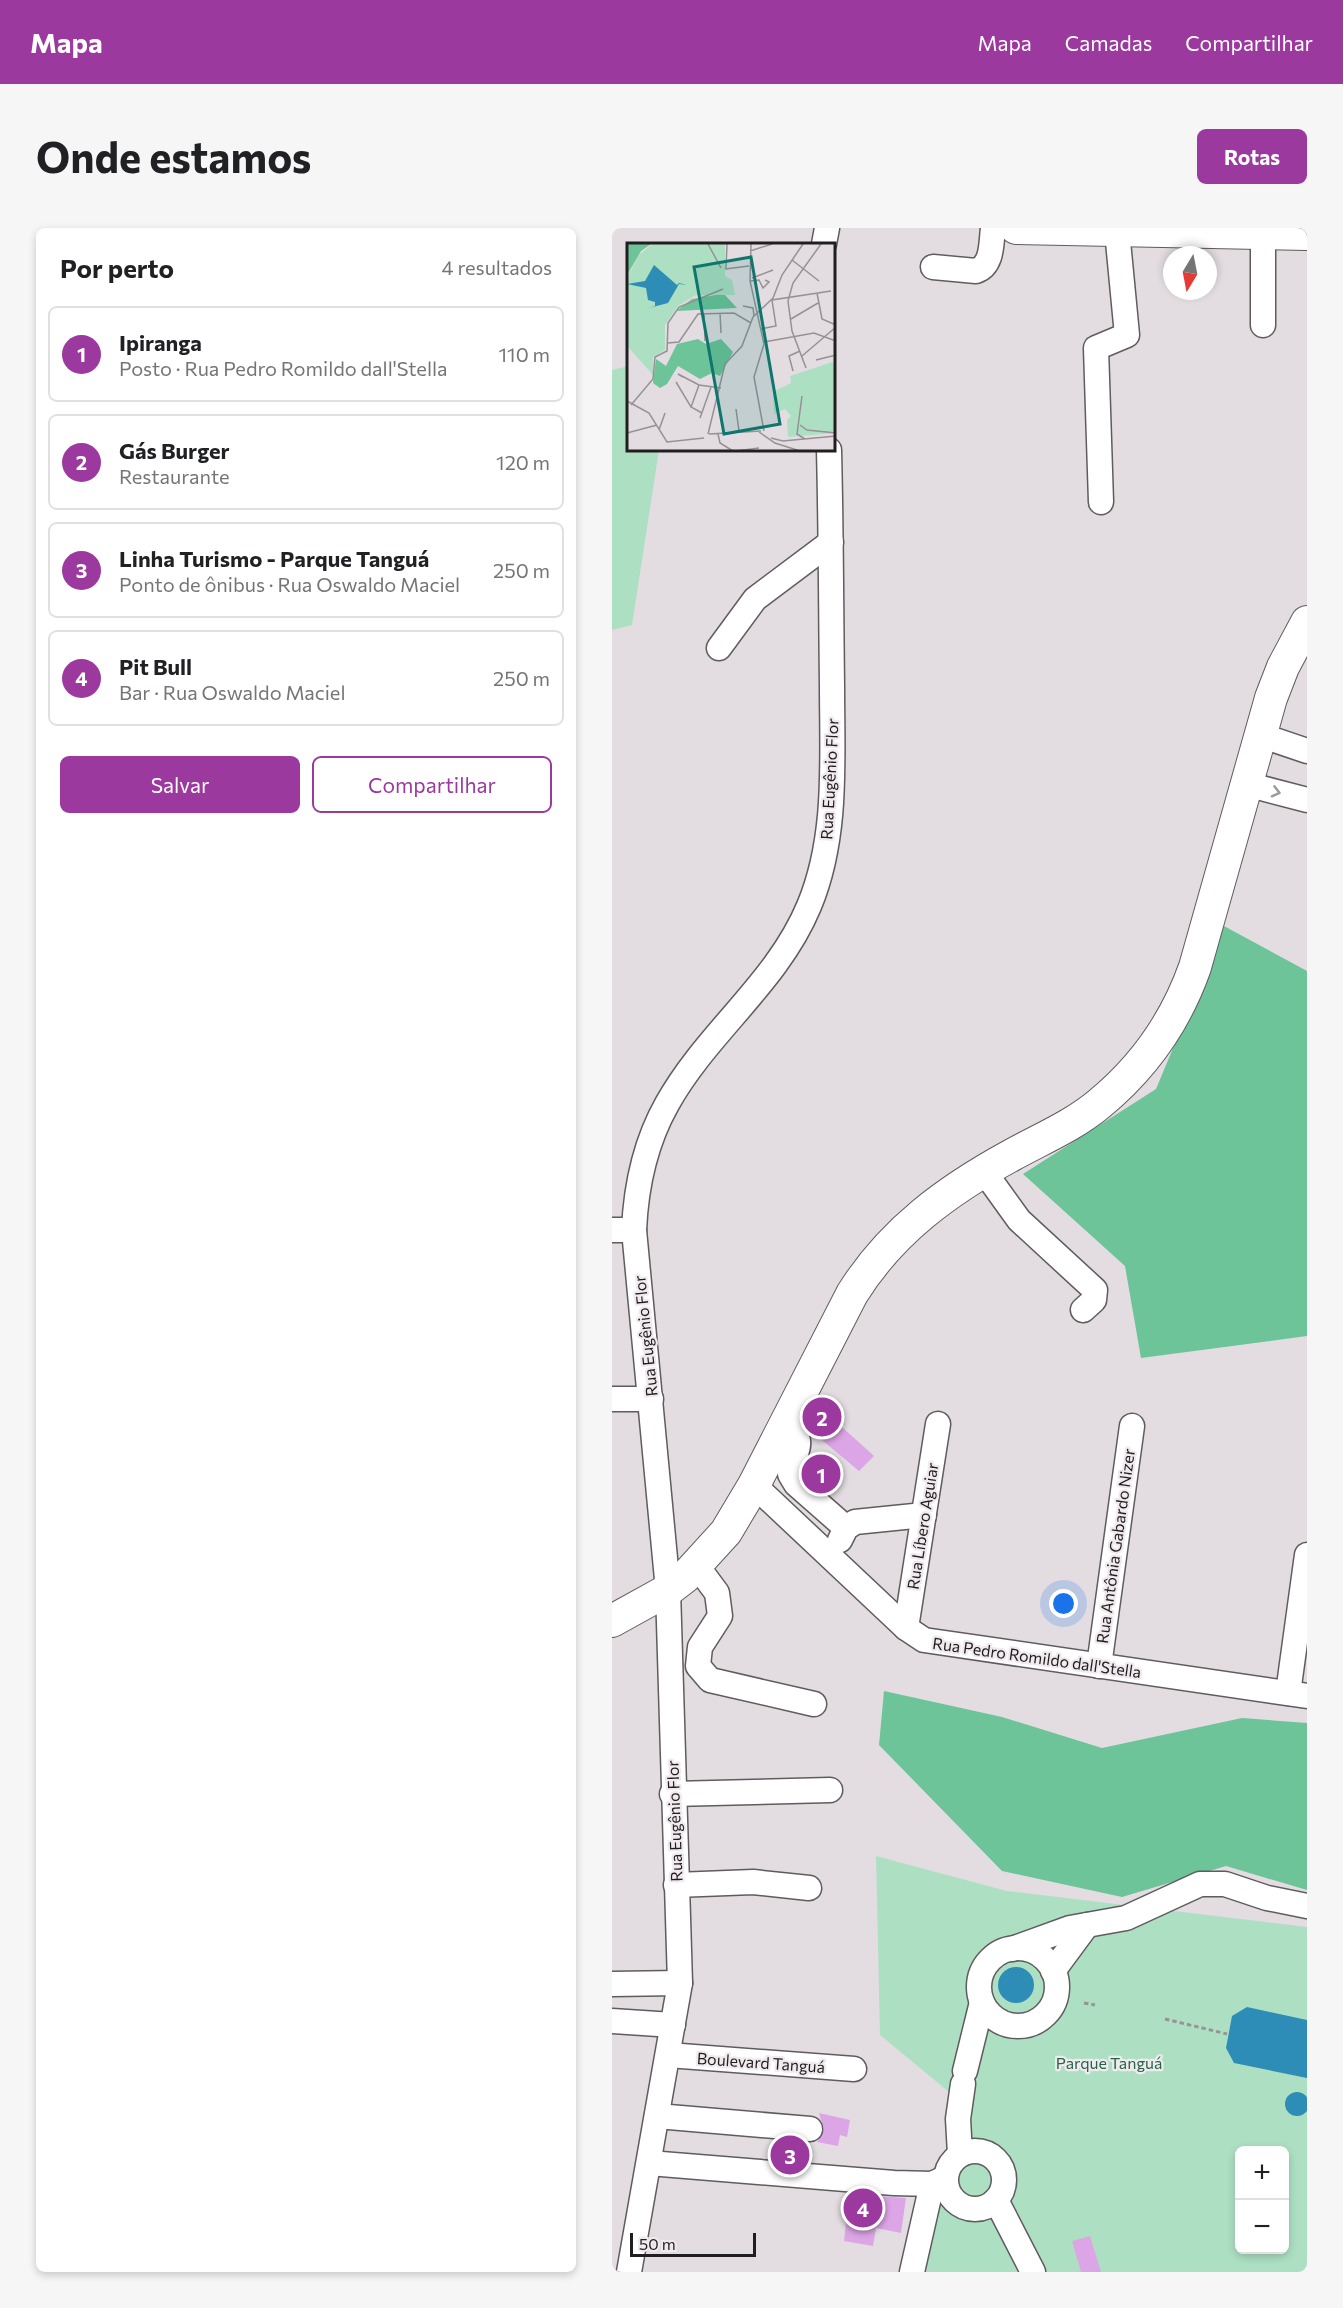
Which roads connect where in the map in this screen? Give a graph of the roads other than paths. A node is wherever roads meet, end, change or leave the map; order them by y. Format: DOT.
graph roads {
  1 [pos="822,228"];
  2 [pos="827,228"];
  3 [pos="993,228"];
  4 [pos="1016,228"];
  5 [pos="1117,231"];
  6 [pos="1243,231"];
  7 [pos="1307,234"];
  8 [pos="824,243"];
  9 [pos="824,243"];
  10 [pos="933,267"];
  11 [pos="1263,325"];
  12 [pos="829,452"];
  13 [pos="1101,502"];
  14 [pos="831,542"];
  15 [pos="1307,621"];
  16 [pos="719,648"];
  17 [pos="1260,735"];
  18 [pos="1307,751"];
  19 [pos="1246,784"];
  20 [pos="1307,800"];
  21 [pos="983,1170"];
  22 [pos="623,1230"];
  23 [pos="1083,1310"];
  24 [pos="612,1399"];
  25 [pos="651,1399"];
  26 [pos="788,1419"];
  27 [pos="938,1424"];
  28 [pos="1132,1426"];
  29 [pos="754,1485"];
  30 [pos="818,1504"];
  31 [pos="924,1515"];
  32 [pos="795,1524"];
  33 [pos="846,1528"];
  34 [pos="1307,1555"];
  35 [pos="832,1558"];
  36 [pos="697,1566"];
  37 [pos="668,1590"];
  38 [pos="612,1621"];
  39 [pos="906,1628"];
  40 [pos="1099,1666"];
  41 [pos="1297,1694"];
  42 [pos="814,1704"];
  43 [pos="830,1790"];
  44 [pos="672,1794"];
  45 [pos="676,1885"];
  46 [pos="809,1888"];
  47 [pos="1307,1906"];
  48 [pos="1087,1925"];
  49 [pos="1012,1949"];
  50 [pos="1053,1971"];
  51 [pos="680,1983"];
  52 [pos="612,1984"];
  53 [pos="982,2002"];
  54 [pos="612,2021"];
  55 [pos="673,2025"];
  56 [pos="668,2055"];
  57 [pos="854,2069"];
  58 [pos="657,2116"];
  59 [pos="810,2130"];
  60 [pos="960,2154"];
  61 [pos="649,2163"];
  62 [pos="939,2181"];
  63 [pos="996,2200"];
  64 [pos="629,2272"];
  65 [pos="912,2272"];
  66 [pos="1033,2272"];
  1 -- 8 [label="street"];
  2 -- 9 [label="street"];
  3 -- 10 [label="street"];
  4 -- 5 [label="main road"];
  5 -- 6 [label="main road"];
  5 -- 13 [label="street"];
  6 -- 7 [label="main road"];
  6 -- 11 [label="street"];
  12 -- 14 [label="street, Rua Eugênio Flor"];
  14 -- 16 [label="street"];
  14 -- 22 [label="street, Rua Eugênio Flor"];
  15 -- 17 [label="main road"];
  17 -- 18 [label="street"];
  17 -- 19 [label="main road"];
  19 -- 20 [label="street, one-way"];
  19 -- 21 [label="main road"];
  21 -- 23 [label="street"];
  21 -- 26 [label="main road"];
  22 -- 25 [label="street, Rua Eugênio Flor"];
  24 -- 25 [label="street"];
  25 -- 37 [label="street, Rua Eugênio Flor"];
  26 -- 29 [label="main road"];
  26 -- 30 [label="street"];
  27 -- 31 [label="street, Rua Líbero Aguiar"];
  28 -- 40 [label="street, Rua Antônia Gabardo Nizer"];
  29 -- 32 [label="street, Rua Pedro Romildo dall'Stella"];
  29 -- 36 [label="main road"];
  30 -- 32 [label="street"];
  30 -- 33 [label="street"];
  31 -- 33 [label="street"];
  31 -- 39 [label="street, Rua Líbero Aguiar"];
  32 -- 35 [label="street, Rua Pedro Romildo dall'Stella"];
  33 -- 35 [label="street"];
  34 -- 41 [label="street"];
  35 -- 39 [label="street, Rua Pedro Romildo dall'Stella"];
  36 -- 37 [label="main road"];
  36 -- 42 [label="street"];
  37 -- 38 [label="main road"];
  37 -- 44 [label="street, Rua Eugênio Flor"];
  39 -- 40 [label="street, Rua Pedro Romildo dall'Stella"];
  40 -- 41 [label="street, Rua Pedro Romildo dall'Stella"];
  43 -- 44 [label="street"];
  44 -- 45 [label="street, Rua Eugênio Flor"];
  45 -- 46 [label="street"];
  45 -- 51 [label="street, Rua Eugênio Flor"];
  47 -- 48 [label="street"];
  48 -- 49 [label="street"];
  48 -- 50 [label="street"];
  49 -- 50 [label="street"];
  49 -- 53 [label="street"];
  50 -- 53 [label="street"];
  51 -- 52 [label="street"];
  51 -- 55 [label="street, Rua Eugênio Flor"];
  53 -- 60 [label="street"];
  54 -- 55 [label="street"];
  55 -- 56 [label="street, Rua Eugênio Flor"];
  56 -- 57 [label="street, Boulevard Tanguá"];
  56 -- 58 [label="street, Rua Eugênio Flor"];
  58 -- 59 [label="street"];
  58 -- 61 [label="street, Rua Eugênio Flor"];
  60 -- 62 [label="street"];
  60 -- 63 [label="street"];
  61 -- 62 [label="street"];
  61 -- 64 [label="street, Rua Eugênio Flor"];
  62 -- 63 [label="street"];
  62 -- 65 [label="street"];
  63 -- 66 [label="street"];
}
